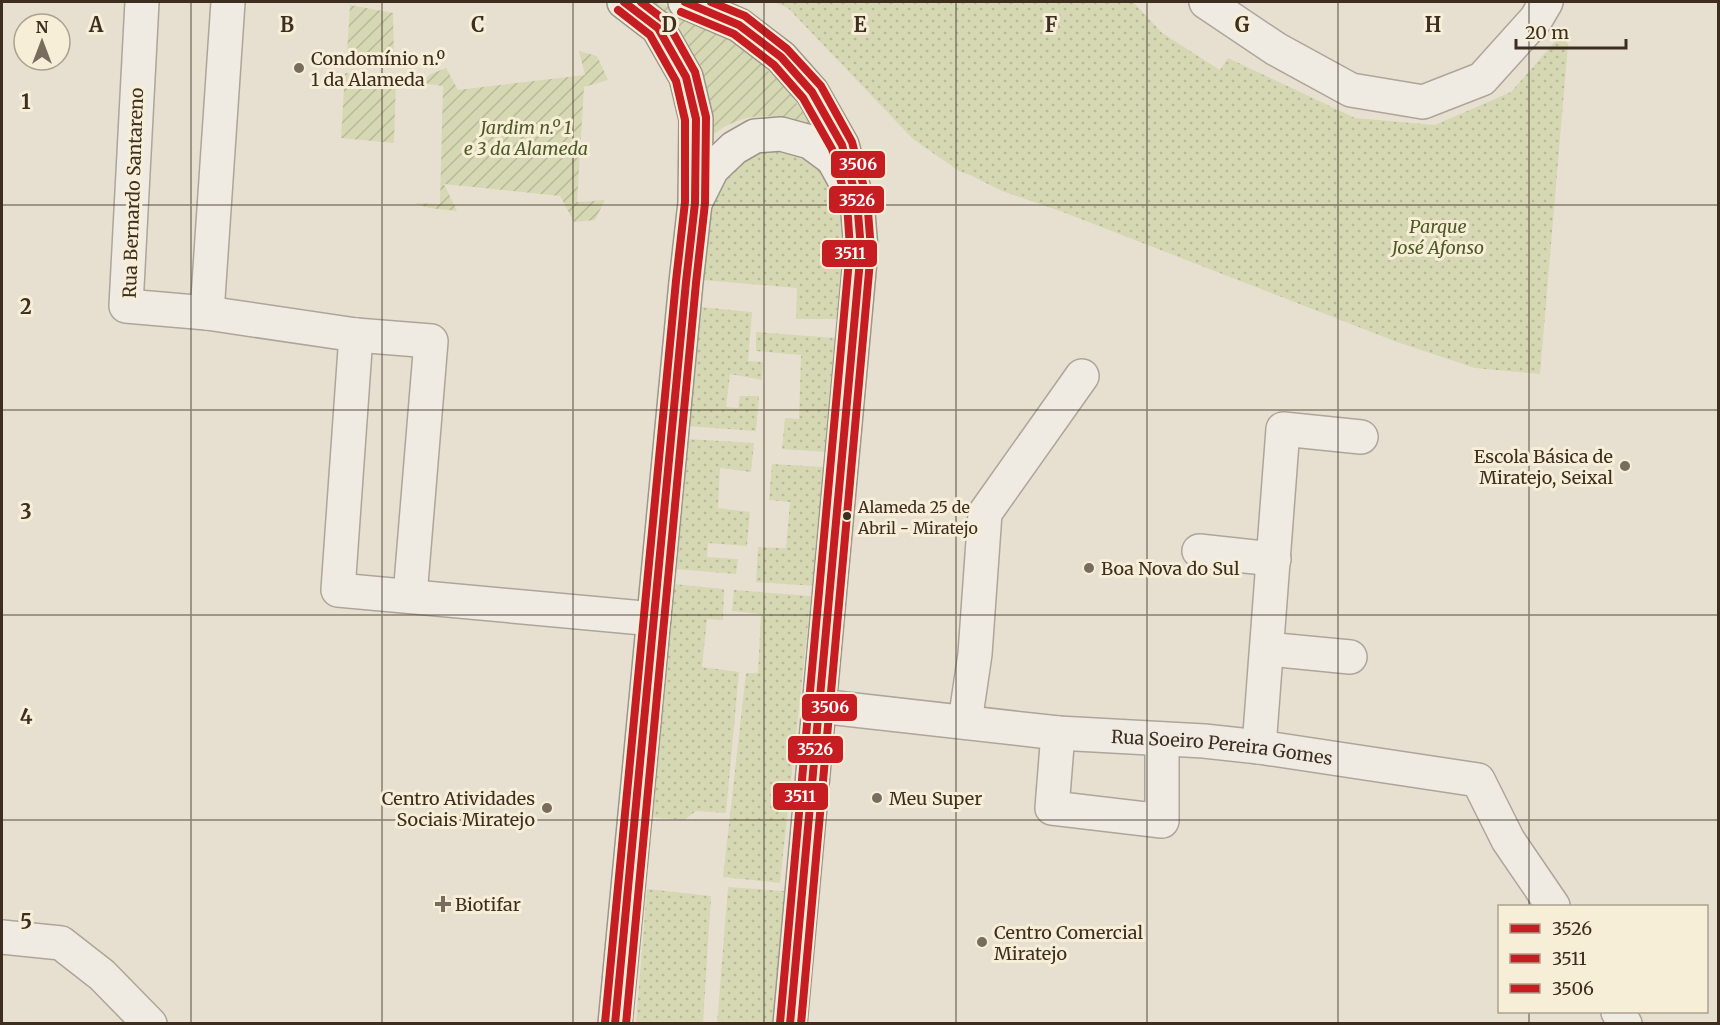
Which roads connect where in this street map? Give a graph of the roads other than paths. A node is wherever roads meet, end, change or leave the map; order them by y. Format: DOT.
graph roads {
  1 [pos="142,2"];
  2 [pos="228,2"];
  3 [pos="624,2"];
  4 [pos="685,2"];
  5 [pos="1206,2"];
  6 [pos="1546,2"];
  7 [pos="857,201"];
  8 [pos="695,203"];
  9 [pos="207,313"];
  10 [pos="356,335"];
  11 [pos="1082,376"];
  12 [pos="1361,437"];
  13 [pos="1199,551"];
  14 [pos="1274,559"];
  15 [pos="410,596"];
  16 [pos="654,618"];
  17 [pos="1267,649"];
  18 [pos="1350,657"];
  19 [pos="819,706"];
  20 [pos="965,722"];
  21 [pos="1058,733"];
  22 [pos="1162,739"];
  23 [pos="1259,747"];
  24 [pos="1552,905"];
  25 [pos="2,937"];
  26 [pos="150,1023"];
  27 [pos="615,1023"];
  28 [pos="790,1023"];
  1 -- 9 [label="street, Rua Bernardo Santareno"];
  2 -- 9 [label="street"];
  3 -- 8 [label="street"];
  4 -- 7 [label="street"];
  5 -- 6 [label="street"];
  7 -- 8 [label="street"];
  7 -- 19 [label="street"];
  8 -- 16 [label="street"];
  9 -- 10 [label="street, Rua Bernardo Santareno"];
  10 -- 15 [label="street"];
  10 -- 15 [label="street, Rua Bernardo Santareno"];
  11 -- 20 [label="street"];
  12 -- 14 [label="street"];
  13 -- 14 [label="street"];
  14 -- 17 [label="street"];
  15 -- 16 [label="street"];
  16 -- 27 [label="street"];
  17 -- 18 [label="street"];
  17 -- 23 [label="street"];
  19 -- 20 [label="street, Rua Soeiro Pereira Gomes"];
  19 -- 28 [label="street"];
  20 -- 21 [label="street, Rua Soeiro Pereira Gomes"];
  21 -- 22 [label="street, Rua Soeiro Pereira Gomes"];
  21 -- 22 [label="street"];
  22 -- 23 [label="street, Rua Soeiro Pereira Gomes"];
  23 -- 24 [label="street, Rua Soeiro Pereira Gomes"];
  25 -- 26 [label="street"];
}
